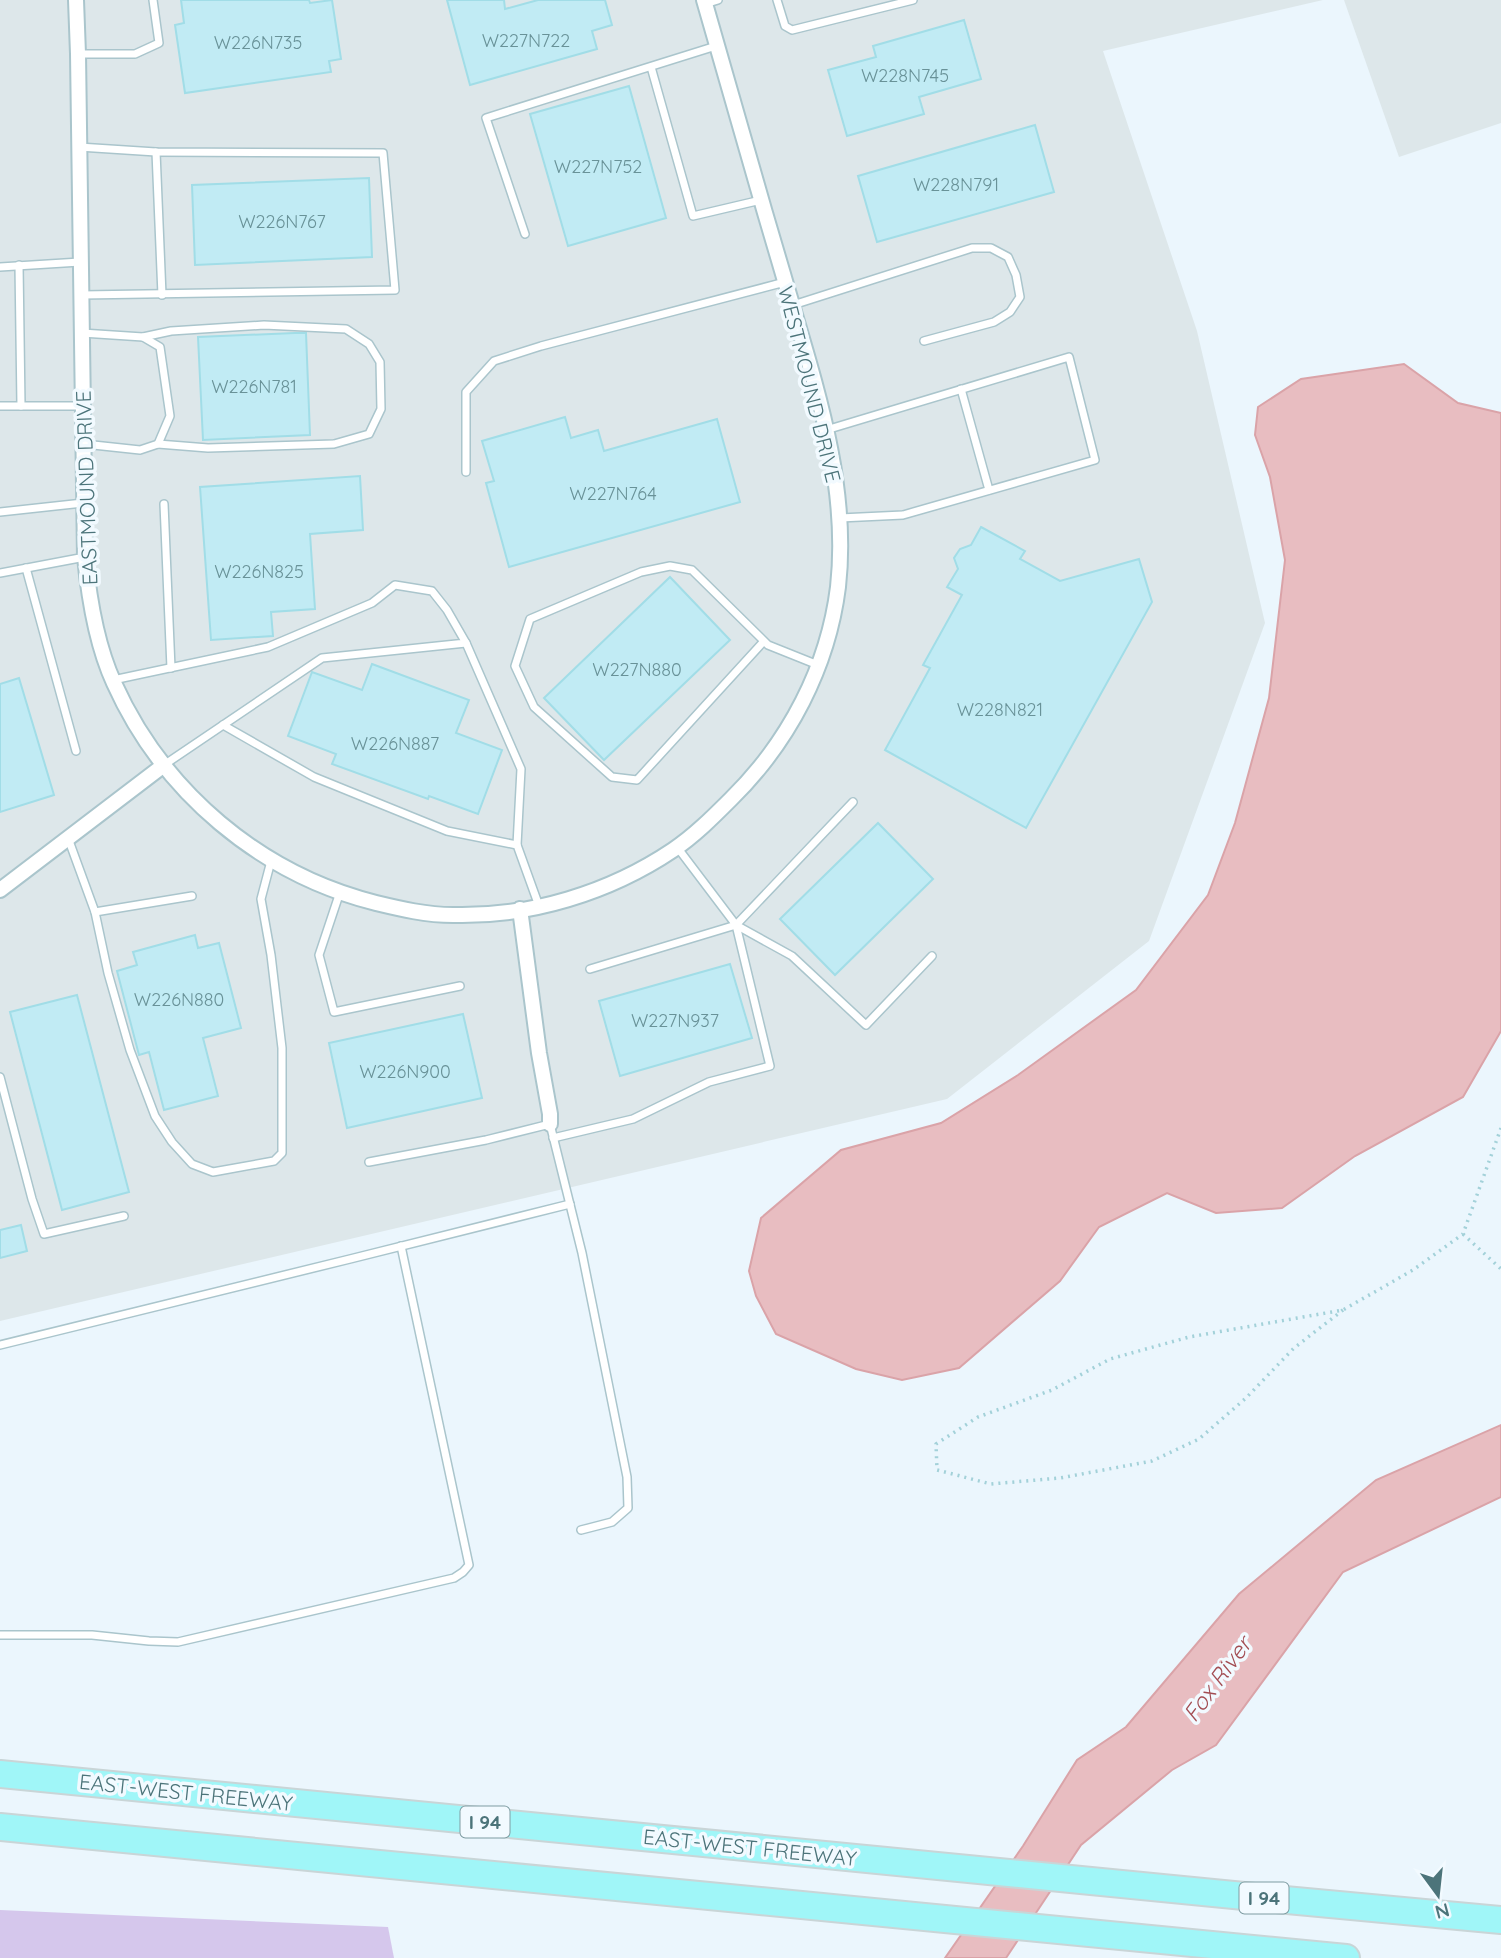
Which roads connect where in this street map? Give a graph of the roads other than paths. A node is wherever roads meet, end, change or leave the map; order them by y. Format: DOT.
graph roads {
  1 [pos="76,0"];
  2 [pos="153,0"];
  3 [pos="777,0"];
  4 [pos="913,0"];
  5 [pos="709,1"];
  6 [pos="717,46"];
  7 [pos="78,54"];
  8 [pos="651,67"];
  9 [pos="79,147"];
  10 [pos="156,152"];
  11 [pos="761,200"];
  12 [pos="525,234"];
  13 [pos="81,262"];
  14 [pos="19,265"];
  15 [pos="0,267"];
  16 [pos="785,282"];
  17 [pos="82,295"];
  18 [pos="162,295"];
  19 [pos="792,306"];
  20 [pos="82,333"];
  21 [pos="143,337"];
  22 [pos="924,341"];
  23 [pos="961,389"];
  24 [pos="0,406"];
  25 [pos="21,406"];
  26 [pos="83,406"];
  27 [pos="826,430"];
  28 [pos="83,444"];
  29 [pos="158,444"];
  30 [pos="466,472"];
  31 [pos="989,490"];
  32 [pos="83,503"];
  33 [pos="164,504"];
  34 [pos="0,512"];
  35 [pos="840,519"];
  36 [pos="85,557"];
  37 [pos="26,568"];
  38 [pos="0,573"];
  39 [pos="764,641"];
  40 [pos="466,643"];
  41 [pos="818,665"];
  42 [pos="172,667"];
  43 [pos="112,680"];
  44 [pos="223,725"];
  45 [pos="76,751"];
  46 [pos="164,765"];
  47 [pos="853,802"];
  48 [pos="68,838"];
  49 [pos="517,845"];
  50 [pos="677,847"];
  51 [pos="271,861"];
  52 [pos="0,890"];
  53 [pos="340,892"];
  54 [pos="192,896"];
  55 [pos="539,906"];
  56 [pos="520,909"];
  57 [pos="94,912"];
  58 [pos="736,925"];
  59 [pos="932,956"];
  60 [pos="590,969"];
  61 [pos="460,986"];
  62 [pos="0,1077"];
  63 [pos="552,1131"];
  64 [pos="369,1162"];
  65 [pos="570,1204"];
  66 [pos="124,1216"];
  67 [pos="401,1247"];
  68 [pos="0,1345"];
  69 [pos="581,1530"];
  70 [pos="0,1635"];
  71 [pos="0,1774"];
  72 [pos="0,1828"];
  73 [pos="1501,1918"];
  74 [pos="1346,1958"];
  1 -- 7 [label="street, EASTMOUND DRIVE"];
  2 -- 7 [label="lane"];
  3 -- 4 [label="lane"];
  5 -- 6 [label="street, WESTMOUND DRIVE"];
  6 -- 8 [label="lane"];
  6 -- 11 [label="street, WESTMOUND DRIVE"];
  7 -- 9 [label="street, EASTMOUND DRIVE"];
  8 -- 11 [label="lane"];
  8 -- 12 [label="lane"];
  9 -- 10 [label="lane"];
  9 -- 13 [label="street, EASTMOUND DRIVE"];
  10 -- 18 [label="lane"];
  10 -- 18 [label="lane"];
  11 -- 16 [label="street, WESTMOUND DRIVE"];
  13 -- 14 [label="lane"];
  13 -- 17 [label="street, EASTMOUND DRIVE"];
  14 -- 15 [label="lane"];
  14 -- 25 [label="lane"];
  16 -- 19 [label="street, WESTMOUND DRIVE"];
  16 -- 30 [label="lane"];
  17 -- 18 [label="lane"];
  17 -- 20 [label="street, EASTMOUND DRIVE"];
  19 -- 22 [label="lane"];
  19 -- 27 [label="street, WESTMOUND DRIVE"];
  20 -- 21 [label="lane"];
  20 -- 26 [label="street, EASTMOUND DRIVE"];
  21 -- 29 [label="lane"];
  21 -- 29 [label="lane"];
  23 -- 27 [label="lane"];
  23 -- 31 [label="lane"];
  23 -- 31 [label="lane"];
  24 -- 25 [label="lane"];
  25 -- 26 [label="lane"];
  26 -- 28 [label="street, EASTMOUND DRIVE"];
  27 -- 35 [label="street, WESTMOUND DRIVE"];
  28 -- 29 [label="lane"];
  28 -- 32 [label="street, EASTMOUND DRIVE"];
  31 -- 35 [label="lane"];
  32 -- 34 [label="lane"];
  32 -- 36 [label="street, EASTMOUND DRIVE"];
  33 -- 42 [label="lane"];
  35 -- 41 [label="street, WESTMOUND DRIVE"];
  36 -- 37 [label="lane"];
  36 -- 43 [label="street, EASTMOUND DRIVE"];
  37 -- 38 [label="lane"];
  37 -- 45 [label="lane"];
  39 -- 39 [label="lane"];
  39 -- 41 [label="lane"];
  40 -- 42 [label="lane"];
  40 -- 44 [label="lane"];
  40 -- 49 [label="lane"];
  41 -- 50 [label="street, WESTMOUND DRIVE"];
  42 -- 43 [label="lane"];
  43 -- 46 [label="street, EASTMOUND DRIVE"];
  44 -- 46 [label="lane"];
  44 -- 49 [label="lane"];
  46 -- 48 [label="street"];
  46 -- 51 [label="street, EASTMOUND DRIVE"];
  47 -- 58 [label="lane"];
  48 -- 52 [label="street"];
  48 -- 57 [label="lane"];
  49 -- 55 [label="lane"];
  50 -- 55 [label="street, WESTMOUND DRIVE"];
  50 -- 58 [label="lane"];
  51 -- 53 [label="street, EASTMOUND DRIVE"];
  51 -- 57 [label="lane"];
  53 -- 56 [label="street, EASTMOUND DRIVE"];
  53 -- 61 [label="lane"];
  54 -- 57 [label="lane"];
  55 -- 56 [label="street, WESTMOUND DRIVE"];
  56 -- 63 [label="street"];
  58 -- 59 [label="lane"];
  58 -- 60 [label="lane"];
  58 -- 63 [label="lane"];
  62 -- 66 [label="lane"];
  63 -- 64 [label="lane"];
  63 -- 65 [label="lane"];
  65 -- 67 [label="lane"];
  65 -- 69 [label="lane"];
  67 -- 68 [label="lane"];
  67 -- 70 [label="lane"];
  71 -- 73 [label="highway, EAST-WEST FREEWAY / I 94"];
  72 -- 74 [label="highway"];
}
